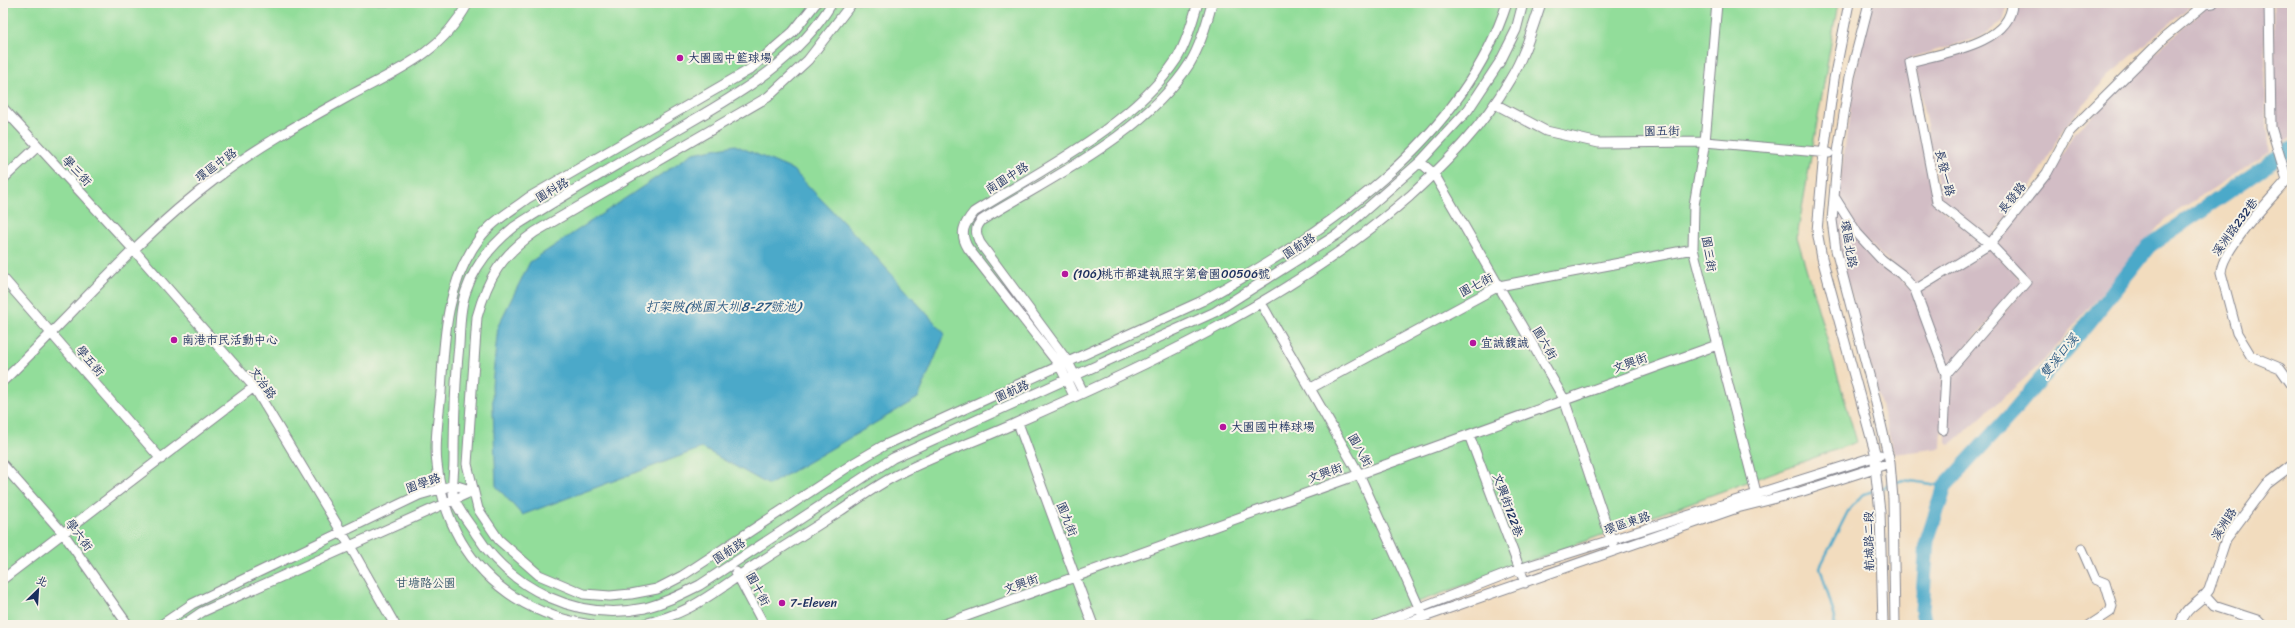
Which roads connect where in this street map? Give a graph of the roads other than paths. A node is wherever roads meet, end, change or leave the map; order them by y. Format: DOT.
graph roads {
  1 [pos="468,3"];
  2 [pos="816,3"];
  3 [pos="832,3"];
  4 [pos="852,3"];
  5 [pos="1198,3"];
  6 [pos="1212,3"];
  7 [pos="1508,3"];
  8 [pos="1523,3"];
  9 [pos="1541,3"];
  10 [pos="1717,3"];
  11 [pos="1849,3"];
  12 [pos="1869,3"];
  13 [pos="2012,3"];
  14 [pos="2213,3"];
  15 [pos="2269,3"];
  16 [pos="1495,104"];
  17 [pos="3,108"];
  18 [pos="1705,142"];
  19 [pos="38,146"];
  20 [pos="1838,152"];
  21 [pos="1824,153"];
  22 [pos="1420,162"];
  23 [pos="1434,174"];
  24 [pos="3,179"];
  25 [pos="1835,198"];
  26 [pos="1990,244"];
  27 [pos="1693,249"];
  28 [pos="134,250"];
  29 [pos="3,278"];
  30 [pos="1499,286"];
  31 [pos="1915,290"];
  32 [pos="1261,303"];
  33 [pos="51,335"];
  34 [pos="1717,344"];
  35 [pos="1064,364"];
  36 [pos="1946,374"];
  37 [pos="1071,378"];
  38 [pos="3,381"];
  39 [pos="2292,385"];
  40 [pos="254,387"];
  41 [pos="1311,388"];
  42 [pos="1083,392"];
  43 [pos="1074,396"];
  44 [pos="1564,399"];
  45 [pos="1018,423"];
  46 [pos="1943,430"];
  47 [pos="1469,435"];
  48 [pos="1887,453"];
  49 [pos="1876,456"];
  50 [pos="160,459"];
  51 [pos="1890,463"];
  52 [pos="3,465"];
  53 [pos="2292,465"];
  54 [pos="1875,467"];
  55 [pos="1359,474"];
  56 [pos="454,485"];
  57 [pos="440,489"];
  58 [pos="473,491"];
  59 [pos="1756,494"];
  60 [pos="454,499"];
  61 [pos="1759,503"];
  62 [pos="443,504"];
  63 [pos="341,531"];
  64 [pos="63,533"];
  65 [pos="1610,541"];
  66 [pos="350,546"];
  67 [pos="2082,549"];
  68 [pos="1616,552"];
  69 [pos="730,565"];
  70 [pos="1519,569"];
  71 [pos="739,576"];
  72 [pos="1076,577"];
  73 [pos="3,579"];
  74 [pos="1525,583"];
  75 [pos="2205,596"];
  76 [pos="1422,613"];
  77 [pos="128,625"];
  78 [pos="161,625"];
  79 [pos="183,625"];
  80 [pos="395,625"];
  81 [pos="591,625"];
  82 [pos="640,625"];
  83 [pos="764,625"];
  84 [pos="942,625"];
  85 [pos="1094,625"];
  86 [pos="1376,625"];
  87 [pos="1401,625"];
  88 [pos="1883,625"];
  89 [pos="1895,625"];
  90 [pos="2090,625"];
  91 [pos="2180,625"];
  92 [pos="2262,625"];
  1 -- 28 [label="street, 環區中路"];
  2 -- 57 [label="street"];
  3 -- 56 [label="street, 園科路"];
  4 -- 58 [label="street"];
  5 -- 35 [label="street, 南園中路"];
  6 -- 35 [label="street, 南園中路"];
  7 -- 35 [label="street"];
  8 -- 22 [label="street, 園航路"];
  9 -- 16 [label="street"];
  10 -- 18 [label="street, 園三街"];
  11 -- 21 [label="street"];
  12 -- 20 [label="street, 環區北路"];
  13 -- 26 [label="street, 長發一路"];
  14 -- 26 [label="street, 長發路"];
  15 -- 39 [label="street, 溪洲路232巷"];
  16 -- 18 [label="street, 園五街"];
  16 -- 23 [label="street"];
  17 -- 19 [label="street, 學三街"];
  18 -- 21 [label="street, 園五街"];
  18 -- 27 [label="street, 園三街"];
  19 -- 24 [label="street"];
  19 -- 28 [label="street, 學三街"];
  20 -- 21 [label="street, 園五街"];
  20 -- 25 [label="street, 環區北路"];
  21 -- 49 [label="street"];
  22 -- 23 [label="street, 園六街"];
  22 -- 37 [label="street, 園航路"];
  23 -- 30 [label="street, 園六街"];
  23 -- 32 [label="street"];
  25 -- 31 [label="street"];
  25 -- 48 [label="street, 環區北路"];
  26 -- 31 [label="street, 長發路"];
  26 -- 36 [label="street, 長發一路"];
  27 -- 30 [label="street, 園七街"];
  27 -- 34 [label="street, 園三街"];
  28 -- 33 [label="street, 環區中路"];
  28 -- 40 [label="street, 文治路"];
  29 -- 33 [label="street, 學五街"];
  30 -- 41 [label="street, 園七街"];
  30 -- 44 [label="street, 園六街"];
  31 -- 36 [label="street"];
  32 -- 41 [label="street, 園八街"];
  32 -- 42 [label="street"];
  33 -- 38 [label="street, 環區中路"];
  33 -- 50 [label="street, 學五街"];
  34 -- 44 [label="street, 文興街"];
  34 -- 59 [label="street, 園三街"];
  35 -- 37 [label="street, 南園中路"];
  35 -- 58 [label="street"];
  36 -- 46 [label="street"];
  37 -- 42 [label="street, 南園中路"];
  37 -- 43 [label="street, 南園中路"];
  37 -- 69 [label="street, 園航路"];
  40 -- 50 [label="street"];
  40 -- 63 [label="street, 文治路"];
  41 -- 55 [label="street, 園八街"];
  42 -- 43 [label="street"];
  43 -- 45 [label="street"];
  44 -- 47 [label="street, 文興街"];
  44 -- 65 [label="street, 園六街"];
  45 -- 71 [label="street"];
  45 -- 72 [label="street, 園九街"];
  47 -- 55 [label="street, 文興街"];
  47 -- 70 [label="street, 文興街122巷"];
  48 -- 49 [label="street, 環區東路"];
  48 -- 51 [label="street, 環區北路"];
  49 -- 54 [label="street, 航城路二段"];
  49 -- 59 [label="street, 環區東路"];
  50 -- 64 [label="street"];
  51 -- 54 [label="street, 環區東路"];
  51 -- 89 [label="street, 航城路二段"];
  52 -- 64 [label="street, 學六街"];
  53 -- 75 [label="street, 溪洲路"];
  54 -- 61 [label="street, 環區東路"];
  54 -- 88 [label="street, 航城路二段"];
  55 -- 72 [label="street, 文興街"];
  55 -- 76 [label="street, 園八街"];
  56 -- 57 [label="street, 園學路"];
  56 -- 58 [label="street, 園學路"];
  56 -- 60 [label="street, 園科路"];
  57 -- 62 [label="street"];
  57 -- 63 [label="street, 園學路"];
  58 -- 60 [label="street"];
  59 -- 61 [label="street, 園三街"];
  59 -- 65 [label="street, 環區東路"];
  60 -- 62 [label="street"];
  60 -- 69 [label="street, 園航路"];
  61 -- 68 [label="street, 環區東路"];
  62 -- 66 [label="street"];
  62 -- 81 [label="street"];
  63 -- 66 [label="street, 文治路"];
  63 -- 78 [label="street, 園學路"];
  64 -- 73 [label="street"];
  64 -- 77 [label="street, 學六街"];
  65 -- 68 [label="street, 園六街"];
  65 -- 70 [label="street, 環區東路"];
  66 -- 79 [label="street"];
  66 -- 80 [label="street, 文治路"];
  67 -- 90 [label="street"];
  68 -- 74 [label="street, 環區東路"];
  69 -- 71 [label="street, 園十街"];
  70 -- 74 [label="street, 文興街122巷"];
  70 -- 76 [label="street, 環區東路"];
  71 -- 82 [label="street"];
  71 -- 83 [label="street, 園十街"];
  72 -- 84 [label="street, 文興街"];
  72 -- 85 [label="street, 園九街"];
  74 -- 76 [label="street, 環區東路"];
  75 -- 91 [label="street"];
  75 -- 92 [label="street"];
  76 -- 86 [label="street, 環區東路"];
  76 -- 87 [label="street, 環區東路"];
}
